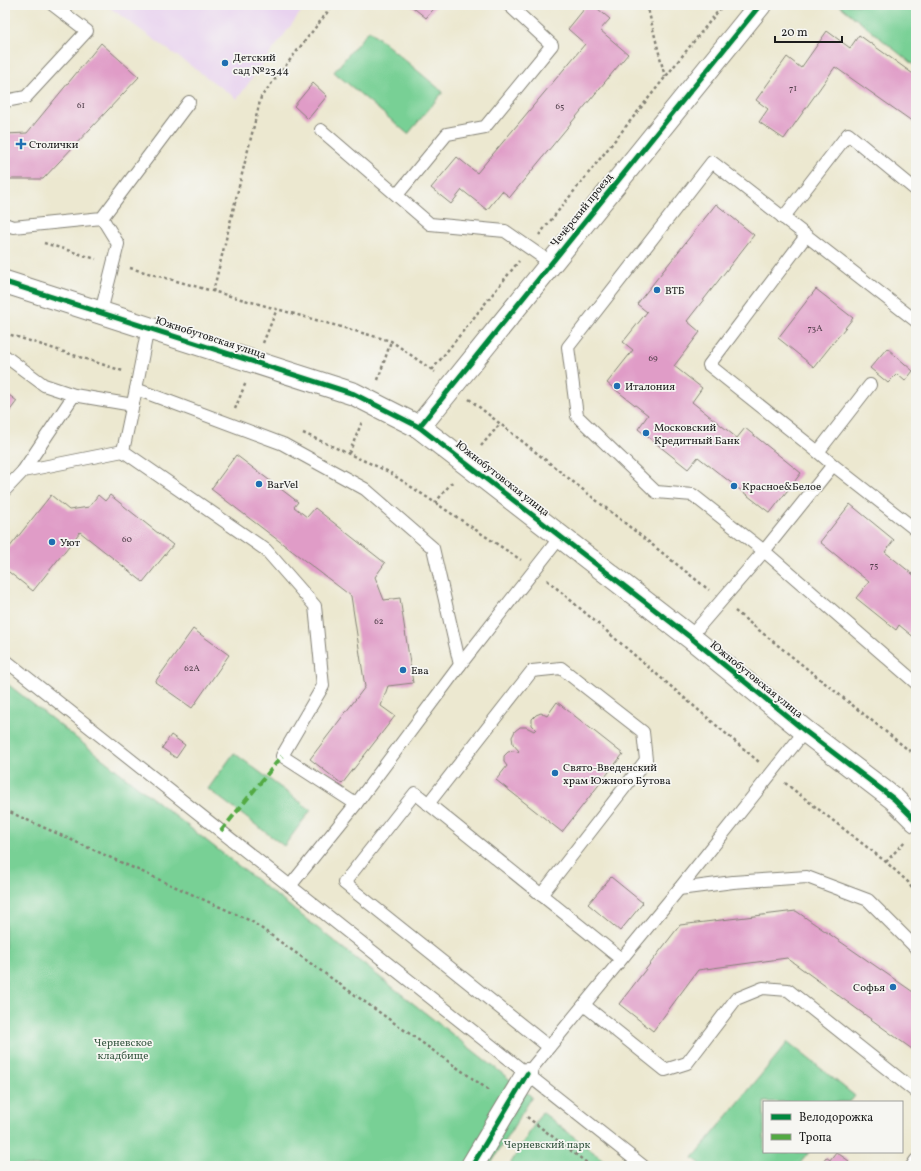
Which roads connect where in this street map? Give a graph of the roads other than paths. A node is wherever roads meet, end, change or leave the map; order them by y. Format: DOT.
graph roads {
  1 [pos="53,5"];
  2 [pos="509,5"];
  3 [pos="760,5"];
  4 [pos="5,101"];
  5 [pos="189,102"];
  6 [pos="321,130"];
  7 [pos="916,190"];
  8 [pos="397,195"];
  9 [pos="102,218"];
  10 [pos="783,218"];
  11 [pos="5,224"];
  12 [pos="806,236"];
  13 [pos="551,263"];
  14 [pos="5,282"];
  15 [pos="101,312"];
  16 [pos="916,321"];
  17 [pos="148,327"];
  18 [pos="5,356"];
  19 [pos="870,385"];
  20 [pos="136,389"];
  21 [pos="74,395"];
  22 [pos="133,405"];
  23 [pos="419,427"];
  24 [pos="123,451"];
  25 [pos="818,452"];
  26 [pos="833,466"];
  27 [pos="23,471"];
  28 [pos="5,490"];
  29 [pos="916,530"];
  30 [pos="561,536"];
  31 [pos="764,551"];
  32 [pos="690,637"];
  33 [pos="5,660"];
  34 [pos="460,665"];
  35 [pos="916,683"];
  36 [pos="805,731"];
  37 [pos="356,804"];
  38 [pos="428,804"];
  39 [pos="913,828"];
  40 [pos="290,886"];
  41 [pos="679,889"];
  42 [pos="541,894"];
  43 [pos="916,948"];
  44 [pos="621,959"];
  45 [pos="584,1005"];
  46 [pos="549,1047"];
  47 [pos="527,1074"];
  48 [pos="916,1092"];
  49 [pos="916,1160"];
  50 [pos="472,1166"];
  51 [pos="643,1166"];
  52 [pos="912,1166"];
  1 -- 4 [label="lane"];
  2 -- 8 [label="lane"];
  3 -- 13 [label="street, Чечёрский проезд"];
  5 -- 9 [label="lane"];
  6 -- 8 [label="lane"];
  7 -- 10 [label="lane"];
  8 -- 13 [label="lane"];
  9 -- 11 [label="lane"];
  9 -- 15 [label="lane"];
  10 -- 12 [label="lane"];
  10 -- 31 [label="lane"];
  12 -- 16 [label="lane"];
  12 -- 25 [label="lane"];
  13 -- 23 [label="street, Чечёрский проезд"];
  14 -- 15 [label="street, Южнобутовская улица"];
  15 -- 17 [label="street, Южнобутовская улица"];
  17 -- 20 [label="lane"];
  17 -- 23 [label="street, Южнобутовская улица"];
  18 -- 21 [label="lane"];
  19 -- 25 [label="lane"];
  20 -- 22 [label="lane"];
  20 -- 34 [label="lane"];
  21 -- 22 [label="lane"];
  21 -- 27 [label="lane"];
  22 -- 24 [label="lane"];
  23 -- 30 [label="street, Южнобутовская улица"];
  24 -- 27 [label="lane"];
  24 -- 37 [label="lane"];
  25 -- 26 [label="lane"];
  26 -- 29 [label="lane"];
  26 -- 31 [label="lane"];
  27 -- 28 [label="lane"];
  30 -- 32 [label="street, Южнобутовская улица"];
  30 -- 34 [label="lane"];
  31 -- 32 [label="lane"];
  31 -- 35 [label="lane"];
  32 -- 36 [label="street, Южнобутовская улица"];
  33 -- 40 [label="lane"];
  34 -- 37 [label="lane"];
  36 -- 39 [label="street, Южнобутовская улица"];
  36 -- 41 [label="lane"];
  37 -- 40 [label="lane"];
  38 -- 42 [label="lane"];
  38 -- 42 [label="lane"];
  38 -- 46 [label="lane"];
  40 -- 47 [label="lane"];
  41 -- 43 [label="lane"];
  41 -- 44 [label="lane"];
  42 -- 44 [label="lane"];
  44 -- 45 [label="lane"];
  45 -- 46 [label="lane"];
  45 -- 48 [label="lane"];
  46 -- 47 [label="lane"];
  47 -- 50 [label="street"];
  47 -- 51 [label="lane"];
  49 -- 52 [label="lane"];
}
